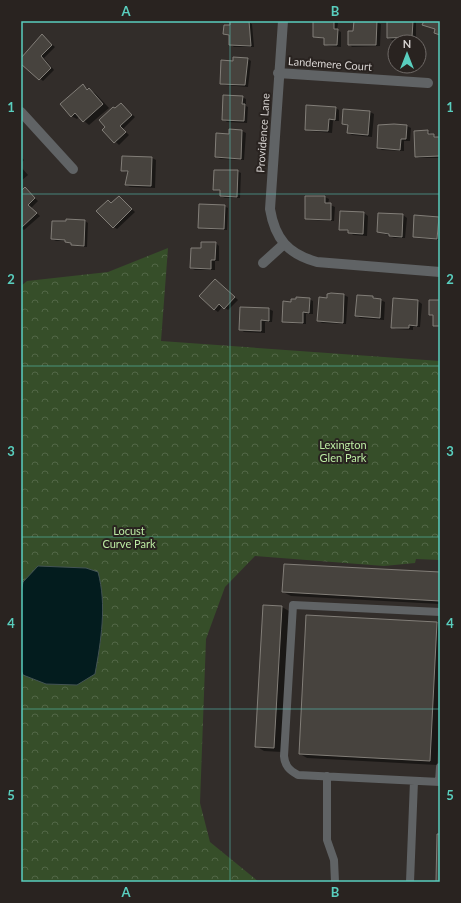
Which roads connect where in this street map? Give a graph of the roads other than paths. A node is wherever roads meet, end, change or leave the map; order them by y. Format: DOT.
graph roads {
  1 [pos="283,21"];
  2 [pos="278,73"];
  3 [pos="428,83"];
  4 [pos="21,112"];
  5 [pos="73,169"];
  6 [pos="284,244"];
  7 [pos="262,263"];
  8 [pos="440,272"];
  9 [pos="440,612"];
  10 [pos="440,767"];
  11 [pos="327,776"];
  12 [pos="414,781"];
  13 [pos="440,782"];
  14 [pos="335,882"];
  15 [pos="410,882"];
  1 -- 2 [label="street, Providence Lane"];
  2 -- 3 [label="street, Landemere Court"];
  2 -- 6 [label="street, Providence Lane"];
  4 -- 5 [label="street"];
  6 -- 7 [label="street"];
  6 -- 8 [label="street, Providence Lane"];
  9 -- 11 [label="lane"];
  10 -- 13 [label="lane"];
  11 -- 12 [label="lane"];
  11 -- 14 [label="lane"];
  12 -- 13 [label="lane"];
  12 -- 15 [label="lane"];
}
